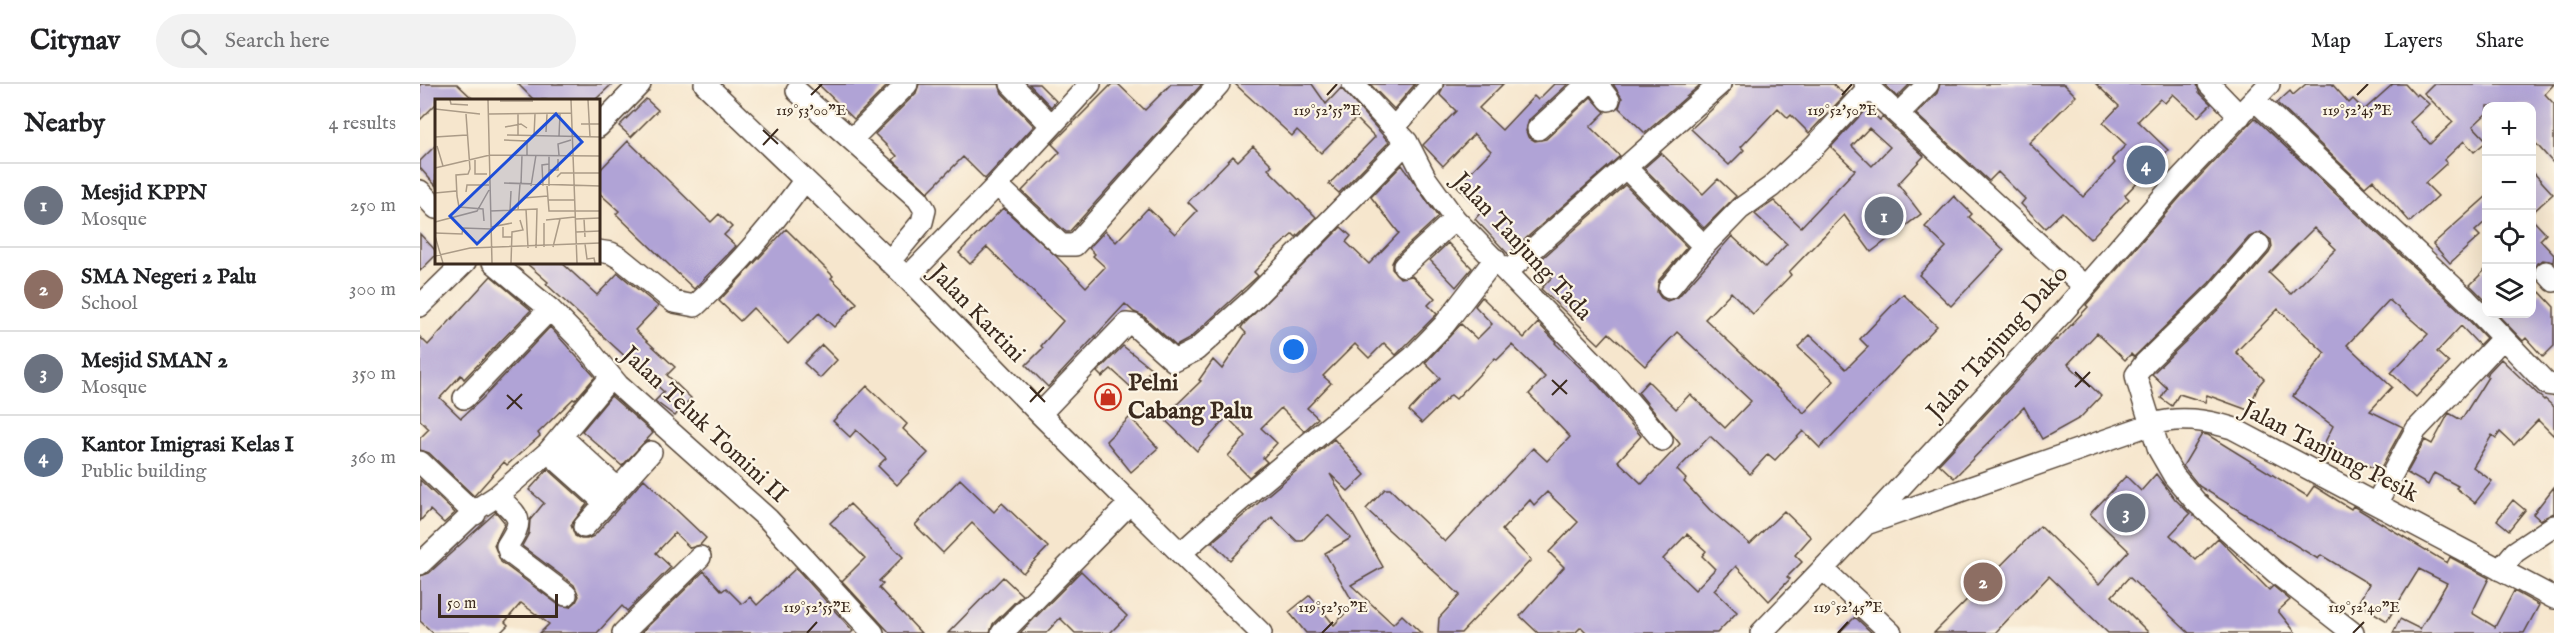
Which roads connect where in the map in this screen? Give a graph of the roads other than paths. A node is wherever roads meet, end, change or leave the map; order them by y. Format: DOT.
graph roads {
  1 [pos="640,84"];
  2 [pos="705,84"];
  3 [pos="907,84"];
  4 [pos="1011,84"];
  5 [pos="1090,84"];
  6 [pos="1219,84"];
  7 [pos="1353,84"];
  8 [pos="1432,84"];
  9 [pos="1587,84"];
  10 [pos="1720,84"];
  11 [pos="1928,84"];
  12 [pos="2209,84"];
  13 [pos="1867,86"];
  14 [pos="797,91"];
  15 [pos="2262,92"];
  16 [pos="1899,113"];
  17 [pos="2240,116"];
  18 [pos="600,125"];
  19 [pos="1051,125"];
  20 [pos="1538,129"];
  21 [pos="1400,135"];
  22 [pos="852,139"];
  23 [pos="1626,168"];
  24 [pos="804,181"];
  25 [pos="997,185"];
  26 [pos="420,190"];
  27 [pos="435,207"];
  28 [pos="1455,219"];
  29 [pos="2259,245"];
  30 [pos="1704,246"];
  31 [pos="600,251"];
  32 [pos="889,262"];
  33 [pos="463,264"];
  34 [pos="495,264"];
  35 [pos="1404,266"];
  36 [pos="1501,266"];
  37 [pos="907,278"];
  38 [pos="2084,286"];
  39 [pos="1669,288"];
  40 [pos="420,306"];
  41 [pos="550,309"];
  42 [pos="2503,338"];
  43 [pos="611,377"];
  44 [pos="2554,385"];
  45 [pos="464,398"];
  46 [pos="1040,414"];
  47 [pos="2152,424"];
  48 [pos="1662,440"];
  49 [pos="555,445"];
  50 [pos="651,452"];
  51 [pos="420,462"];
  52 [pos="498,496"];
  53 [pos="611,496"];
  54 [pos="1130,503"];
  55 [pos="2376,504"];
  56 [pos="475,514"];
  57 [pos="1866,524"];
  58 [pos="2554,526"];
  59 [pos="584,527"];
  60 [pos="1181,553"];
  61 [pos="700,557"];
  62 [pos="420,564"];
  63 [pos="1823,569"];
  64 [pos="2500,570"];
  65 [pos="566,595"];
  66 [pos="2554,598"];
  67 [pos="869,632"];
  68 [pos="623,633"];
  69 [pos="1002,633"];
  70 [pos="1262,633"];
  71 [pos="1761,633"];
  72 [pos="1892,633"];
  73 [pos="2353,633"];
  1 -- 18 [label="street"];
  2 -- 24 [label="street, Jalan Kartini"];
  3 -- 22 [label="street"];
  4 -- 19 [label="street"];
  5 -- 19 [label="street"];
  6 -- 25 [label="street"];
  7 -- 21 [label="street, Jalan Tanjung Tada"];
  8 -- 21 [label="street"];
  9 -- 20 [label="street"];
  10 -- 23 [label="street"];
  11 -- 16 [label="street"];
  12 -- 17 [label="street"];
  13 -- 16 [label="street"];
  13 -- 30 [label="street"];
  14 -- 22 [label="street"];
  15 -- 17 [label="street, Jalan Tanjung Dako"];
  15 -- 42 [label="street"];
  16 -- 38 [label="street"];
  17 -- 38 [label="street, Jalan Tanjung Dako"];
  19 -- 25 [label="street"];
  21 -- 28 [label="street, Jalan Tanjung Tada"];
  21 -- 46 [label="street"];
  22 -- 32 [label="street"];
  23 -- 30 [label="street"];
  23 -- 36 [label="street"];
  24 -- 31 [label="street"];
  24 -- 32 [label="street, Jalan Kartini"];
  25 -- 37 [label="street"];
  26 -- 27 [label="street"];
  28 -- 35 [label="street"];
  28 -- 36 [label="street, Jalan Tanjung Tada"];
  29 -- 47 [label="street"];
  30 -- 39 [label="street"];
  32 -- 37 [label="street, Jalan Kartini"];
  33 -- 40 [label="street"];
  34 -- 41 [label="street, Jalan Teluk Tomini II"];
  36 -- 48 [label="street, Jalan Tanjung Tada"];
  36 -- 60 [label="street"];
  37 -- 46 [label="street, Jalan Kartini"];
  38 -- 57 [label="street, Jalan Tanjung Dako"];
  41 -- 43 [label="street, Jalan Teluk Tomini II"];
  41 -- 45 [label="street"];
  42 -- 44 [label="street"];
  42 -- 55 [label="street"];
  43 -- 49 [label="street"];
  43 -- 67 [label="street, Jalan Teluk Tomini II"];
  46 -- 54 [label="street, Jalan Kartini"];
  47 -- 55 [label="street, Jalan Tanjung Pesik"];
  47 -- 57 [label="street, Jalan Tanjung Pesik"];
  47 -- 73 [label="street"];
  49 -- 52 [label="street"];
  49 -- 53 [label="street"];
  50 -- 53 [label="street"];
  51 -- 56 [label="street"];
  52 -- 56 [label="street"];
  52 -- 65 [label="street"];
  53 -- 59 [label="street"];
  54 -- 60 [label="street, Jalan Kartini"];
  54 -- 69 [label="street"];
  55 -- 64 [label="street, Jalan Tanjung Pesik"];
  56 -- 62 [label="street"];
  57 -- 63 [label="street, Jalan Tanjung Dako"];
  58 -- 64 [label="street"];
  60 -- 70 [label="street, Jalan Kartini"];
  61 -- 68 [label="street"];
  63 -- 71 [label="street, Jalan Tanjung Dako"];
  63 -- 72 [label="street"];
  64 -- 66 [label="street, Jalan Tanjung Pesik"];
}
